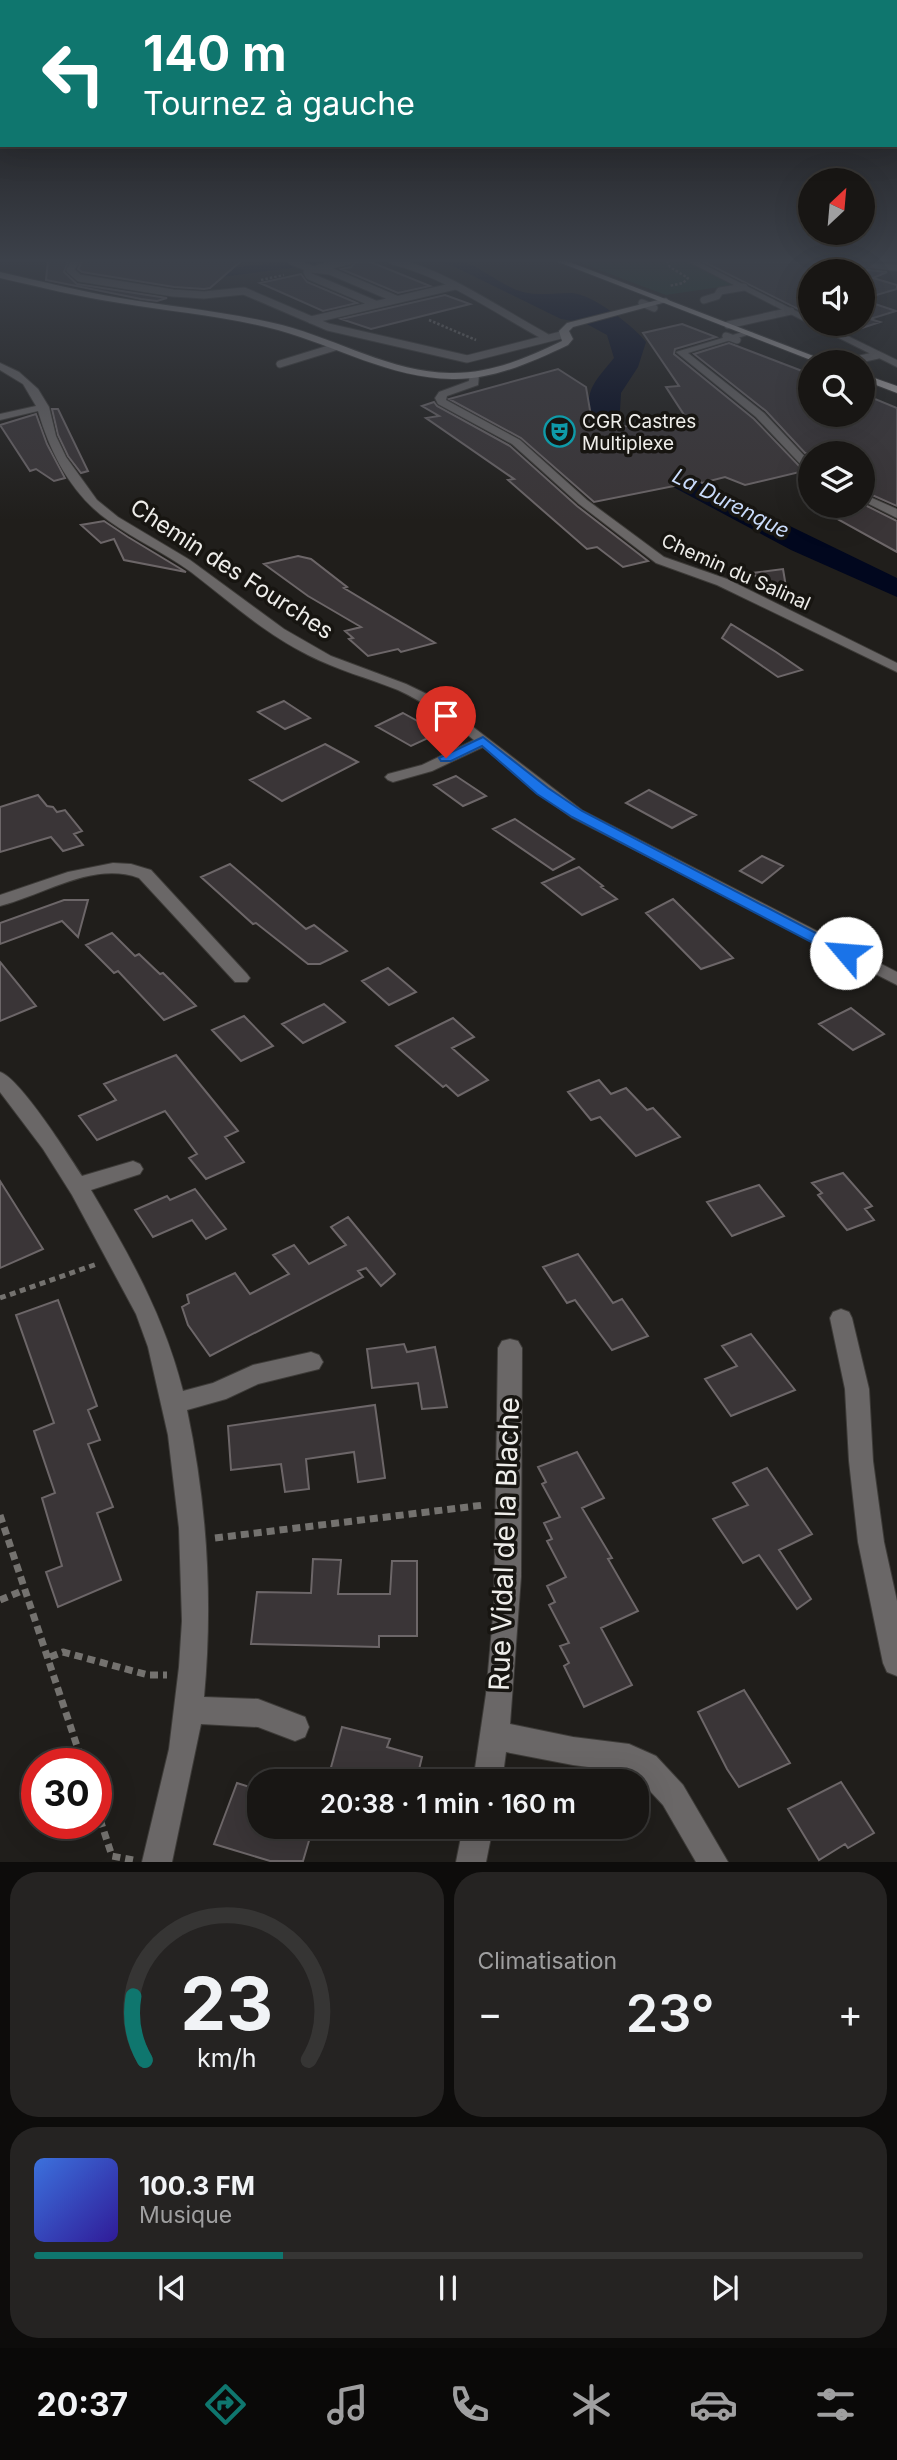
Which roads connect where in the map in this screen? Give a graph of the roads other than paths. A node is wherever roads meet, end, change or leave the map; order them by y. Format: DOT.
graph roads {
  1 [pos="332,348"];
  2 [pos="338,348"];
  3 [pos="415,348"];
  4 [pos="507,348"];
  5 [pos="556,348"];
  6 [pos="693,348"];
  7 [pos="864,348"];
  8 [pos="878,355"];
  9 [pos="875,356"];
  10 [pos="279,364"];
  11 [pos="897,364"];
  12 [pos="0,366"];
  13 [pos="474,375"];
  14 [pos="875,382"];
  15 [pos="896,390"];
  16 [pos="44,407"];
  17 [pos="0,417"];
  18 [pos="798,455"];
  19 [pos="875,503"];
  20 [pos="897,514"];
  21 [pos="897,668"];
  22 [pos="483,741"];
  23 [pos="393,777"];
  24 [pos="0,901"];
  25 [pos="241,978"];
  26 [pos="897,979"];
  27 [pos="0,1079"];
  28 [pos="133,1169"];
  29 [pos="79,1186"];
  30 [pos="841,1318"];
  31 [pos="510,1348"];
  32 [pos="311,1362"];
  33 [pos="173,1403"];
  34 [pos="897,1663"];
  35 [pos="189,1710"];
  36 [pos="295,1727"];
  37 [pos="495,1735"];
  38 [pos="489,1769"];
  39 [pos="476,1839"];
  40 [pos="158,1861"];
  41 [pos="471,1861"];
  42 [pos="713,1861"];
  1 -- 10 [label="lane"];
  2 -- 13 [label="street"];
  3 -- 4 [label="lane"];
  5 -- 13 [label="street"];
  6 -- 18 [label="street"];
  7 -- 8 [label="street"];
  8 -- 9 [label="lane"];
  8 -- 11 [label="street"];
  12 -- 16 [label="street, Chemin des Fourches"];
  13 -- 21 [label="street, Chemin du Salinal"];
  14 -- 15 [label="main road"];
  16 -- 17 [label="street"];
  16 -- 22 [label="street, Chemin des Fourches"];
  19 -- 20 [label="street"];
  22 -- 23 [label="street"];
  22 -- 26 [label="street, Chemin des Fourches"];
  24 -- 25 [label="street"];
  27 -- 29 [label="street"];
  28 -- 29 [label="street"];
  29 -- 33 [label="street"];
  30 -- 34 [label="street"];
  31 -- 37 [label="street, Rue Vidal de la Blache"];
  32 -- 33 [label="street"];
  33 -- 35 [label="street"];
  35 -- 36 [label="street"];
  35 -- 40 [label="street"];
  37 -- 38 [label="street, Rue Vidal de la Blache"];
  37 -- 42 [label="street"];
  39 -- 41 [label="street"];
}
